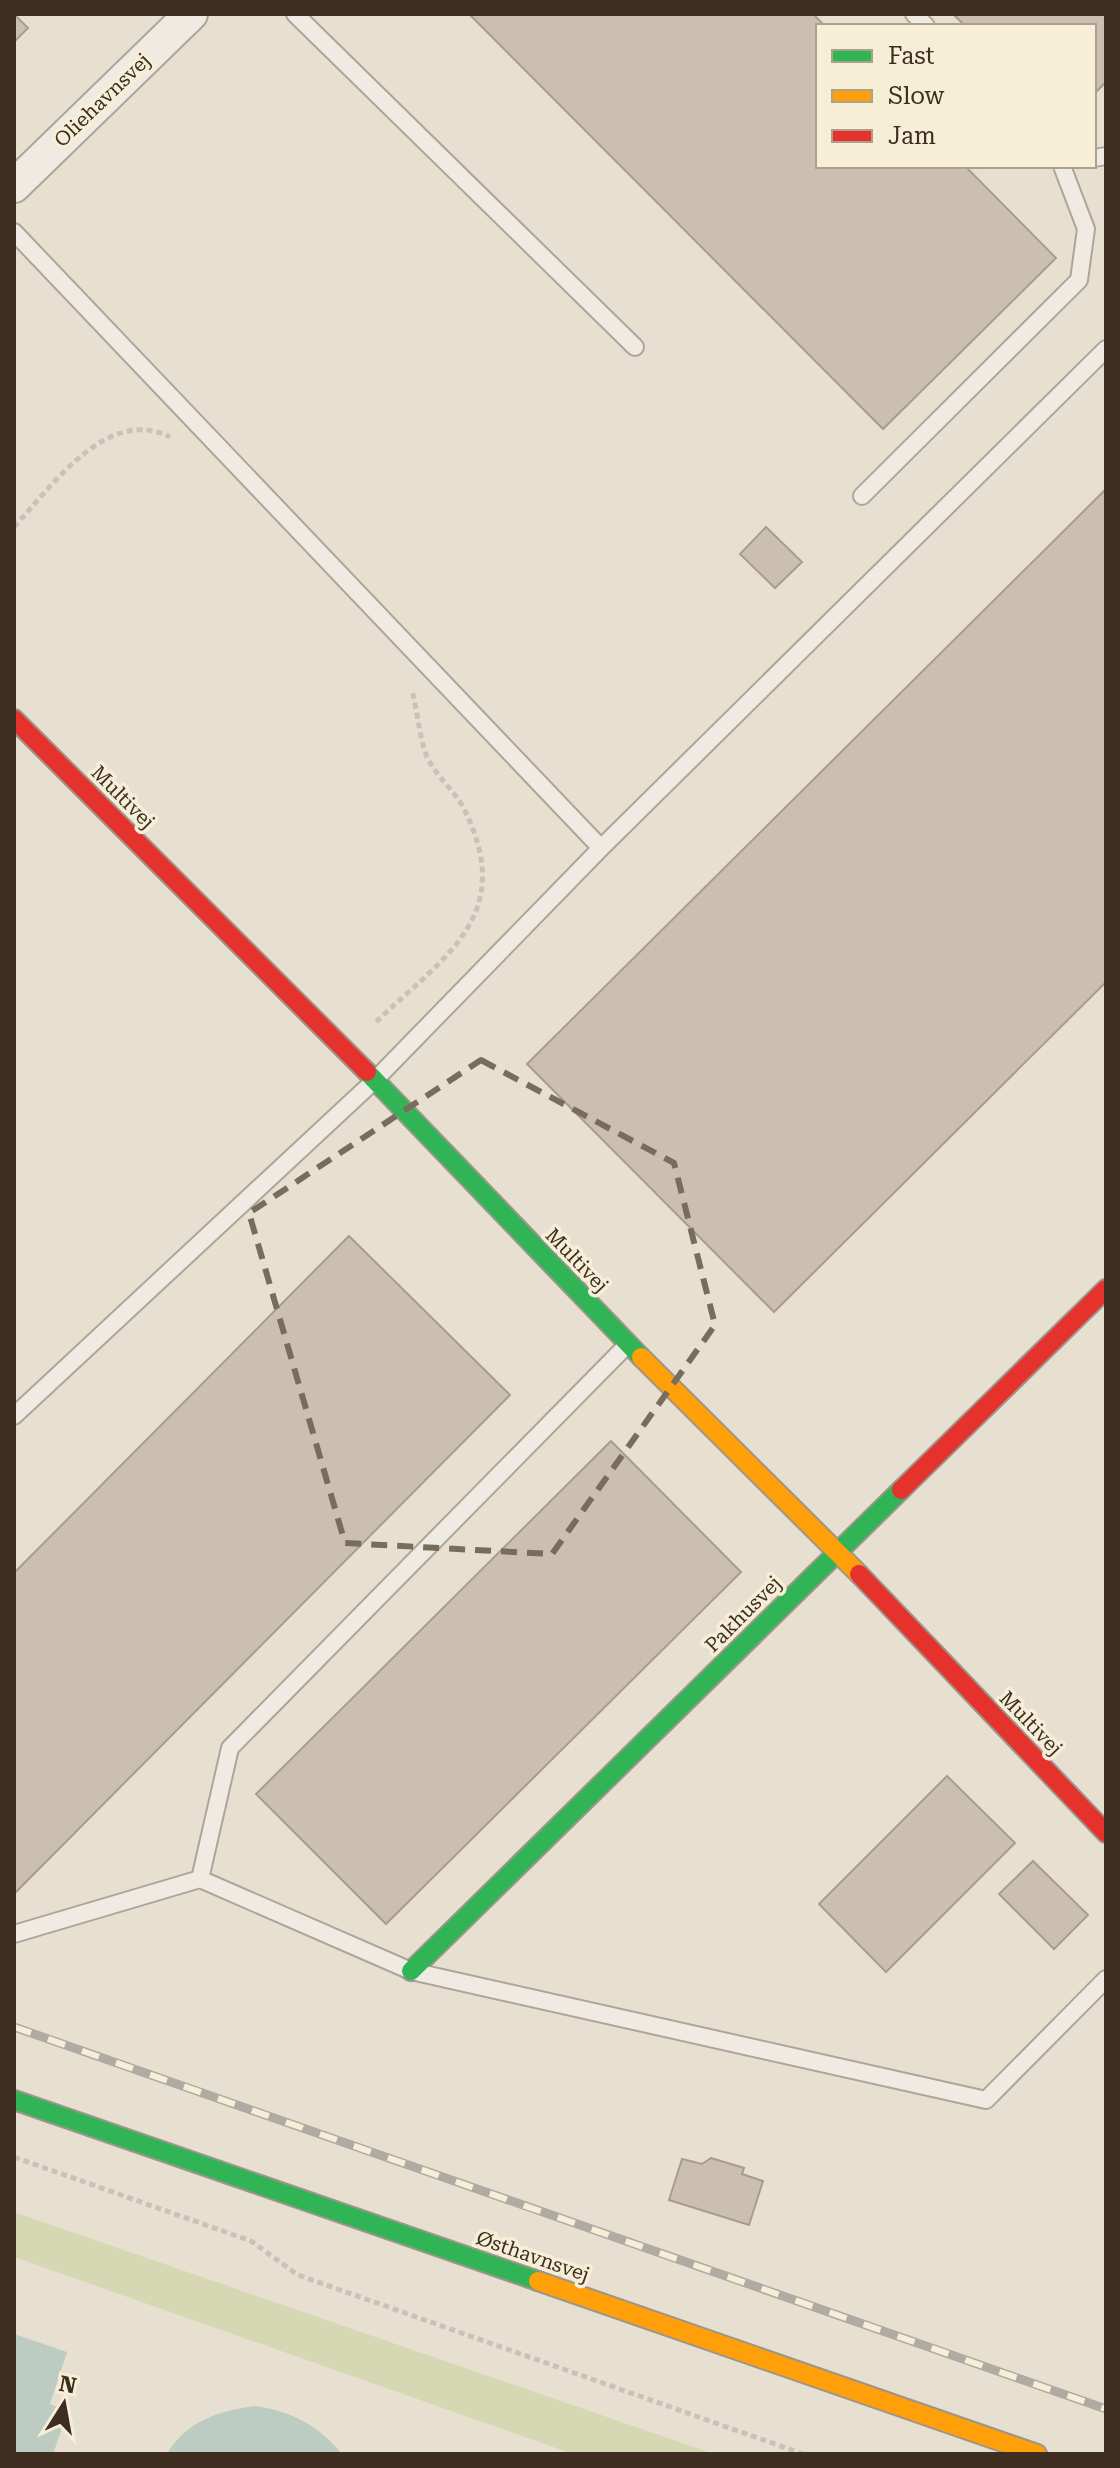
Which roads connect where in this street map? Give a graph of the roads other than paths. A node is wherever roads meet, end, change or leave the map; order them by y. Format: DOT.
graph roads {
  1 [pos="191,14"];
  2 [pos="295,14"];
  3 [pos="1063,168"];
  4 [pos="14,186"];
  5 [pos="14,232"];
  6 [pos="635,347"];
  7 [pos="1106,349"];
  8 [pos="862,496"];
  9 [pos="14,719"];
  10 [pos="601,848"];
  11 [pos="375,1080"];
  12 [pos="1106,1289"];
  13 [pos="628,1344"];
  14 [pos="14,1416"];
  15 [pos="837,1551"];
  16 [pos="1106,1833"];
  17 [pos="200,1879"];
  18 [pos="14,1934"];
  19 [pos="411,1971"];
  20 [pos="1106,1979"];
  21 [pos="14,2100"];
  22 [pos="1037,2454"];
  1 -- 4 [label="street, Oliehavnsvej"];
  2 -- 6 [label="lane"];
  3 -- 8 [label="lane"];
  5 -- 10 [label="lane"];
  7 -- 10 [label="lane"];
  9 -- 11 [label="street, Multivej"];
  10 -- 11 [label="lane"];
  11 -- 13 [label="street, Multivej"];
  11 -- 14 [label="lane"];
  12 -- 15 [label="street, Pakhusvej"];
  13 -- 15 [label="street, Multivej"];
  13 -- 17 [label="lane"];
  15 -- 16 [label="street, Multivej"];
  15 -- 19 [label="street, Pakhusvej"];
  17 -- 18 [label="lane"];
  17 -- 19 [label="lane"];
  19 -- 20 [label="lane"];
  21 -- 22 [label="street, Østhavnsvej"];
}
